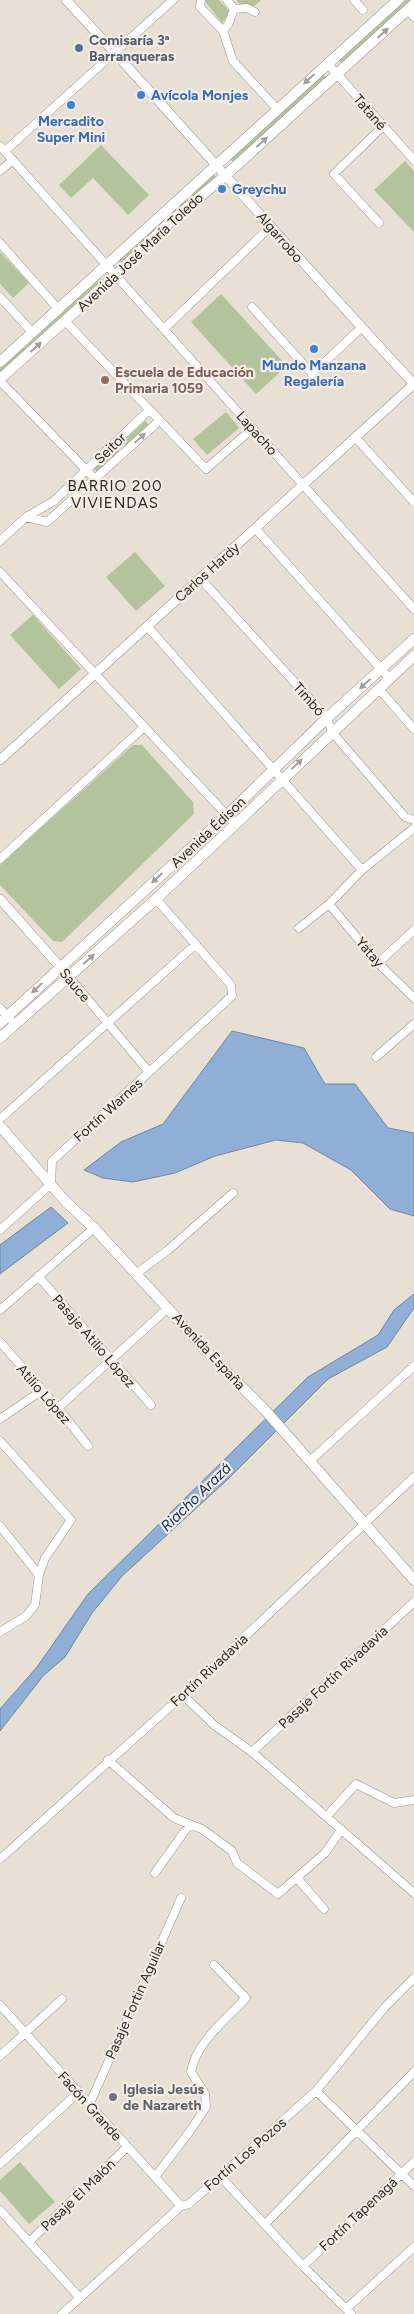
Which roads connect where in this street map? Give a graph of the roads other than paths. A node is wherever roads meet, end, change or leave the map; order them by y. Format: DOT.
graph roads {
  1 [pos="66,0"];
  2 [pos="173,0"];
  3 [pos="200,0"];
  4 [pos="227,0"];
  5 [pos="354,0"];
  6 [pos="398,0"];
  7 [pos="234,9"];
  8 [pos="363,10"];
  9 [pos="412,10"];
  10 [pos="255,12"];
  11 [pos="223,30"];
  12 [pos="116,53"];
  13 [pos="327,63"];
  14 [pos="337,74"];
  15 [pos="277,109"];
  16 [pos="382,126"];
  17 [pos="2,148"];
  18 [pos="13,160"];
  19 [pos="414,160"];
  20 [pos="216,164"];
  21 [pos="0,171"];
  22 [pos="226,175"];
  23 [pos="379,223"];
  24 [pos="270,227"];
  25 [pos="0,242"];
  26 [pos="106,265"];
  27 [pos="116,275"];
  28 [pos="0,297"];
  29 [pos="252,307"];
  30 [pos="60,310"];
  31 [pos="65,321"];
  32 [pos="361,328"];
  33 [pos="164,329"];
  34 [pos="32,332"];
  35 [pos="0,362"];
  36 [pos="0,380"];
  37 [pos="414,384"];
  38 [pos="149,410"];
  39 [pos="158,421"];
  40 [pos="253,428"];
  41 [pos="355,437"];
  42 [pos="87,470"];
  43 [pos="95,479"];
  44 [pos="303,485"];
  45 [pos="414,502"];
  46 [pos="26,517"];
  47 [pos="255,528"];
  48 [pos="0,541"];
  49 [pos="0,572"];
  50 [pos="200,578"];
  51 [pos="414,609"];
  52 [pos="147,626"];
  53 [pos="414,639"];
  54 [pos="414,656"];
  55 [pos="381,670"];
  56 [pos="95,674"];
  57 [pos="389,678"];
  58 [pos="379,689"];
  59 [pos="327,718"];
  60 [pos="144,727"];
  61 [pos="414,729"];
  62 [pos="332,732"];
  63 [pos="0,760"];
  64 [pos="273,770"];
  65 [pos="281,779"];
  66 [pos="228,815"];
  67 [pos="414,820"];
  68 [pos="235,824"];
  69 [pos="414,828"];
  70 [pos="0,859"];
  71 [pos="362,870"];
  72 [pos="0,899"];
  73 [pos="156,899"];
  74 [pos="329,904"];
  75 [pos="299,928"];
  76 [pos="414,930"];
  77 [pos="196,944"];
  78 [pos="378,963"];
  79 [pos="60,966"];
  80 [pos="69,977"];
  81 [pos="414,998"];
  82 [pos="2,1016"];
  83 [pos="15,1024"];
  84 [pos="414,1024"];
  85 [pos="108,1025"];
  86 [pos="0,1038"];
  87 [pos="376,1057"];
  88 [pos="149,1072"];
  89 [pos="0,1119"];
  90 [pos="0,1126"];
  91 [pos="52,1184"];
  92 [pos="233,1193"];
  93 [pos="94,1228"];
  94 [pos="0,1230"];
  95 [pos="136,1274"];
  96 [pos="38,1276"];
  97 [pos="168,1308"];
  98 [pos="0,1310"];
  99 [pos="0,1342"];
  100 [pos="111,1360"];
  101 [pos="414,1366"];
  102 [pos="41,1391"];
  103 [pos="150,1405"];
  104 [pos="58,1408"];
  105 [pos="0,1419"];
  106 [pos="0,1441"];
  107 [pos="88,1446"];
  108 [pos="311,1460"];
  109 [pos="414,1477"];
  110 [pos="364,1525"];
  111 [pos="0,1526"];
  112 [pos="39,1575"];
  113 [pos="414,1580"];
  114 [pos="414,1602"];
  115 [pos="0,1632"];
  116 [pos="183,1695"];
  117 [pos="252,1752"];
  118 [pos="108,1760"];
  119 [pos="414,1800"];
  120 [pos="327,1816"];
  121 [pos="189,1825"];
  122 [pos="341,1830"];
  123 [pos="0,1859"];
  124 [pos="154,1873"];
  125 [pos="296,1878"];
  126 [pos="414,1893"];
  127 [pos="181,1898"];
  128 [pos="324,1909"];
  129 [pos="214,1965"];
  130 [pos="414,1978"];
  131 [pos="62,1999"];
  132 [pos="0,2005"];
  133 [pos="25,2034"];
  134 [pos="0,2056"];
  135 [pos="414,2072"];
  136 [pos="79,2092"];
  137 [pos="316,2092"];
  138 [pos="90,2103"];
  139 [pos="358,2131"];
  140 [pos="127,2147"];
  141 [pos="414,2162"];
  142 [pos="0,2164"];
  143 [pos="402,2173"];
  144 [pos="155,2176"];
  145 [pos="220,2176"];
  146 [pos="414,2186"];
  147 [pos="182,2206"];
  148 [pos="0,2210"];
  149 [pos="266,2224"];
  150 [pos="29,2242"];
  151 [pos="414,2247"];
  152 [pos="303,2266"];
  153 [pos="80,2298"];
  154 [pos="349,2311"];
  155 [pos="62,2314"];
  1 -- 12 [label="street, Algarrobo"];
  2 -- 12 [label="street"];
  3 -- 11 [label="street"];
  4 -- 7 [label="street"];
  5 -- 8 [label="street"];
  6 -- 13 [label="main road, Avenida José María Toledo"];
  7 -- 10 [label="street"];
  7 -- 11 [label="street"];
  14 -- 9 [label="main road, Avenida José María Toledo, one-way"];
  11 -- 15 [label="street"];
  12 -- 17 [label="street"];
  12 -- 20 [label="street, Algarrobo"];
  13 -- 14 [label="street, Tatané"];
  13 -- 15 [label="main road, Avenida José María Toledo, one-way"];
  14 -- 16 [label="street, Tatané"];
  22 -- 14 [label="main road, Avenida José María Toledo, one-way"];
  15 -- 20 [label="main road, Avenida José María Toledo"];
  16 -- 19 [label="street, Tatané"];
  16 -- 23 [label="street"];
  17 -- 18 [label="street, Lapacho"];
  18 -- 21 [label="street"];
  18 -- 26 [label="street, Lapacho"];
  20 -- 22 [label="street, Algarrobo"];
  20 -- 26 [label="main road, Avenida José María Toledo"];
  22 -- 24 [label="street, Algarrobo"];
  22 -- 27 [label="main road, Avenida José María Toledo"];
  24 -- 32 [label="street, Algarrobo"];
  24 -- 33 [label="street"];
  25 -- 30 [label="street"];
  26 -- 27 [label="street, Lapacho"];
  26 -- 30 [label="main road, Avenida José María Toledo"];
  27 -- 31 [label="main road, Avenida José María Toledo"];
  27 -- 33 [label="street, Lapacho"];
  28 -- 34 [label="street"];
  29 -- 32 [label="street"];
  30 -- 34 [label="main road, Avenida José María Toledo"];
  36 -- 31 [label="main road, Avenida José María Toledo, one-way"];
  31 -- 38 [label="street"];
  32 -- 37 [label="street, Algarrobo"];
  33 -- 40 [label="street, Lapacho"];
  34 -- 35 [label="main road, Avenida José María Toledo"];
  36 -- 42 [label="street"];
  37 -- 41 [label="street, Carlos Hardy"];
  38 -- 39 [label="street"];
  38 -- 42 [label="street, Seitor"];
  39 -- 40 [label="street"];
  43 -- 39 [label="street, Seitor, one-way"];
  40 -- 44 [label="street, Lapacho"];
  41 -- 44 [label="street, Carlos Hardy"];
  41 -- 45 [label="street"];
  42 -- 43 [label="street"];
  42 -- 46 [label="street, Seitor"];
  43 -- 46 [label="street, Seitor"];
  44 -- 47 [label="street, Carlos Hardy"];
  44 -- 51 [label="street, Lapacho"];
  46 -- 48 [label="street, Seitor"];
  47 -- 50 [label="street, Carlos Hardy"];
  47 -- 55 [label="street"];
  49 -- 56 [label="street"];
  50 -- 52 [label="street, Carlos Hardy"];
  50 -- 59 [label="street, Timbó"];
  52 -- 56 [label="street, Carlos Hardy"];
  52 -- 64 [label="street"];
  53 -- 55 [label="main road, Avenida Édison"];
  54 -- 57 [label="main road, Avenida Édison"];
  55 -- 57 [label="street"];
  55 -- 59 [label="main road, Avenida Édison, one-way"];
  56 -- 60 [label="street"];
  56 -- 63 [label="street, Carlos Hardy"];
  57 -- 58 [label="main road, Avenida Édison"];
  58 -- 61 [label="street"];
  58 -- 62 [label="main road, Avenida Édison"];
  59 -- 62 [label="street, Timbó"];
  59 -- 64 [label="main road, Avenida Édison"];
  60 -- 66 [label="street"];
  60 -- 70 [label="street"];
  65 -- 62 [label="main road, Avenida Édison, one-way"];
  62 -- 67 [label="street, Timbó"];
  64 -- 65 [label="street"];
  64 -- 66 [label="main road, Avenida Édison"];
  65 -- 68 [label="main road, Avenida Édison"];
  65 -- 71 [label="street"];
  66 -- 68 [label="street"];
  66 -- 79 [label="main road, Avenida Édison, one-way"];
  68 -- 73 [label="main road, Avenida Édison"];
  69 -- 71 [label="street"];
  71 -- 74 [label="street"];
  72 -- 79 [label="street, Sauce"];
  73 -- 77 [label="street"];
  80 -- 73 [label="main road, Avenida Édison, one-way"];
  74 -- 75 [label="street"];
  74 -- 78 [label="street, Yatay"];
  76 -- 78 [label="street"];
  77 -- 85 [label="street"];
  77 -- 88 [label="street, Fortín Warnes"];
  78 -- 81 [label="street, Yatay"];
  79 -- 80 [label="street, Sauce"];
  79 -- 82 [label="main road, Avenida Édison, one-way"];
  80 -- 83 [label="main road, Avenida Édison"];
  80 -- 85 [label="street, Sauce"];
  82 -- 83 [label="street"];
  83 -- 86 [label="main road, Avenida Édison"];
  84 -- 87 [label="street"];
  85 -- 88 [label="street, Sauce"];
  85 -- 89 [label="street"];
  88 -- 91 [label="street, Fortín Warnes"];
  90 -- 91 [label="main road, Avenida España"];
  91 -- 93 [label="main road, Avenida España"];
  91 -- 94 [label="street"];
  92 -- 95 [label="street"];
  93 -- 95 [label="main road, Avenida España"];
  93 -- 96 [label="street"];
  95 -- 97 [label="main road, Avenida España"];
  96 -- 98 [label="street"];
  96 -- 100 [label="street, Pasaje Atilio López"];
  97 -- 100 [label="street"];
  97 -- 108 [label="main road, Avenida España"];
  99 -- 102 [label="street, Atilio López"];
  100 -- 103 [label="street, Pasaje Atilio López"];
  100 -- 104 [label="street"];
  101 -- 108 [label="street"];
  102 -- 104 [label="street, Atilio López"];
  102 -- 105 [label="street"];
  104 -- 107 [label="street, Atilio López"];
  106 -- 112 [label="street"];
  108 -- 110 [label="main road, Avenida España"];
  109 -- 110 [label="street, Fortín Rivadavia"];
  110 -- 113 [label="main road, Avenida España"];
  110 -- 116 [label="street, Fortín Rivadavia"];
  111 -- 112 [label="street"];
  112 -- 115 [label="street"];
  114 -- 117 [label="street, Pasaje Fortín Rivadavia"];
  116 -- 117 [label="street"];
  116 -- 118 [label="street, Fortín Rivadavia"];
  117 -- 120 [label="street"];
  118 -- 121 [label="street"];
  118 -- 123 [label="street, Fortín Rivadavia"];
  119 -- 120 [label="street"];
  120 -- 122 [label="street"];
  121 -- 124 [label="street"];
  121 -- 125 [label="street"];
  122 -- 125 [label="street"];
  122 -- 126 [label="street"];
  125 -- 128 [label="street"];
  127 -- 138 [label="street, Pasaje Fortin Aguilar"];
  129 -- 144 [label="street"];
  130 -- 137 [label="street, Fortín Los Pozos"];
  131 -- 133 [label="street"];
  132 -- 133 [label="street, Facón Grande"];
  133 -- 134 [label="street"];
  133 -- 136 [label="street, Facón Grande"];
  135 -- 139 [label="street"];
  136 -- 138 [label="street, Facón Grande"];
  136 -- 142 [label="street"];
  137 -- 139 [label="street"];
  137 -- 145 [label="street, Fortín Los Pozos"];
  138 -- 140 [label="street, Facón Grande"];
  139 -- 143 [label="street"];
  139 -- 149 [label="street"];
  140 -- 144 [label="street, Facón Grande"];
  140 -- 150 [label="street, Pasaje El Malón"];
  141 -- 143 [label="street, Fortín Tapenagá"];
  143 -- 146 [label="street"];
  143 -- 152 [label="street, Fortín Tapenagá"];
  144 -- 147 [label="street, Facón Grande"];
  145 -- 147 [label="street, Fortín Los Pozos"];
  145 -- 149 [label="street"];
  147 -- 153 [label="street, Fortín Los Pozos"];
  148 -- 150 [label="street"];
  149 -- 152 [label="street"];
  150 -- 153 [label="street"];
  151 -- 154 [label="street"];
  152 -- 154 [label="street"];
  153 -- 155 [label="street, Fortín Los Pozos"];
}
